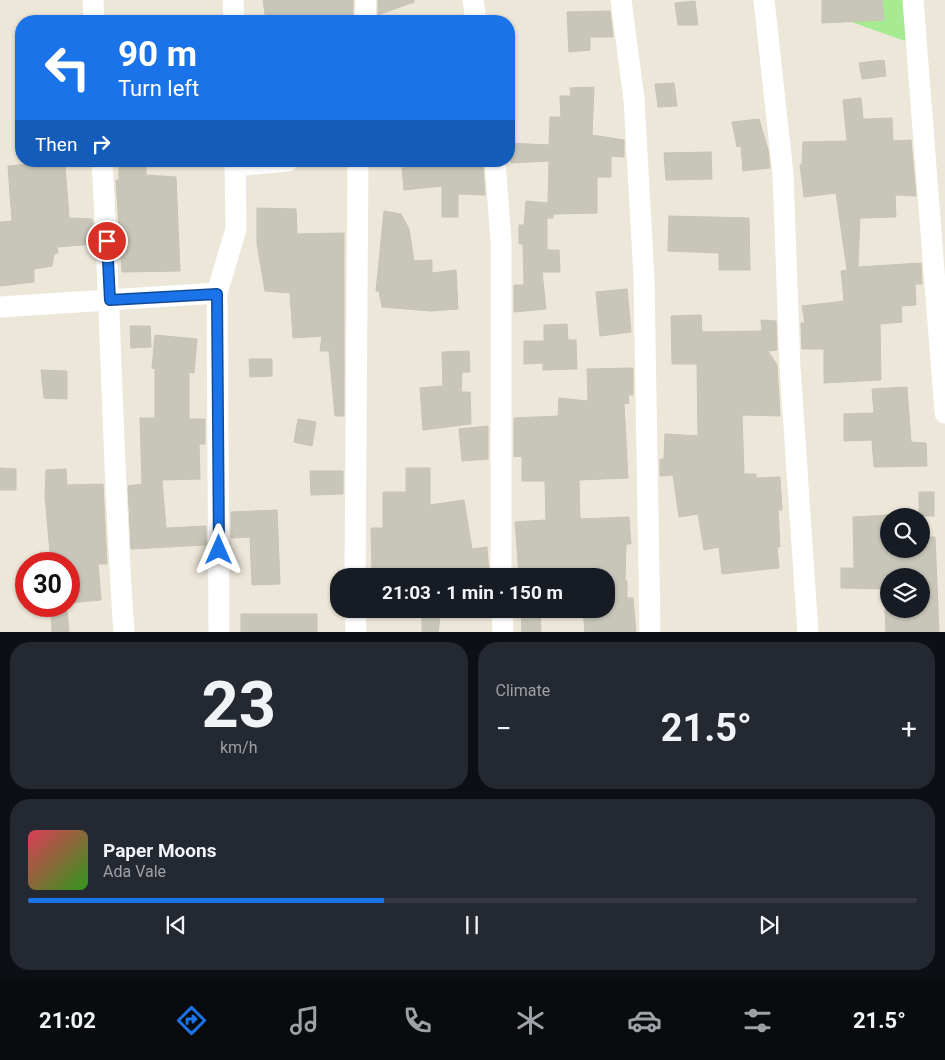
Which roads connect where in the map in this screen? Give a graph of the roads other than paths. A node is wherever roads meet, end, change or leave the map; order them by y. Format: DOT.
graph roads {
  1 [pos="93,0"];
  2 [pos="233,0"];
  3 [pos="366,0"];
  4 [pos="473,0"];
  5 [pos="621,0"];
  6 [pos="764,0"];
  7 [pos="913,0"];
  8 [pos="94,15"];
  9 [pos="234,15"];
  10 [pos="365,15"];
  11 [pos="475,15"];
  12 [pos="102,167"];
  13 [pos="235,167"];
  14 [pos="358,167"];
  15 [pos="495,167"];
  16 [pos="217,294"];
  17 [pos="110,300"];
  18 [pos="0,307"];
  19 [pos="945,413"];
  20 [pos="355,568"];
  21 [pos="501,568"];
  22 [pos="355,618"];
  23 [pos="502,618"];
  24 [pos="124,632"];
  25 [pos="219,632"];
  26 [pos="356,632"];
  27 [pos="503,632"];
  28 [pos="650,632"];
  29 [pos="808,632"];
  1 -- 8 [label="street"];
  2 -- 9 [label="street"];
  3 -- 10 [label="street"];
  4 -- 11 [label="street"];
  5 -- 28 [label="street"];
  6 -- 29 [label="street"];
  7 -- 19 [label="street"];
  12 -- 17 [label="street"];
  13 -- 16 [label="street"];
  14 -- 20 [label="street"];
  15 -- 21 [label="street"];
  16 -- 17 [label="street"];
  16 -- 25 [label="street"];
  17 -- 18 [label="street"];
  17 -- 24 [label="street"];
  22 -- 26 [label="street"];
  23 -- 27 [label="street"];
}
